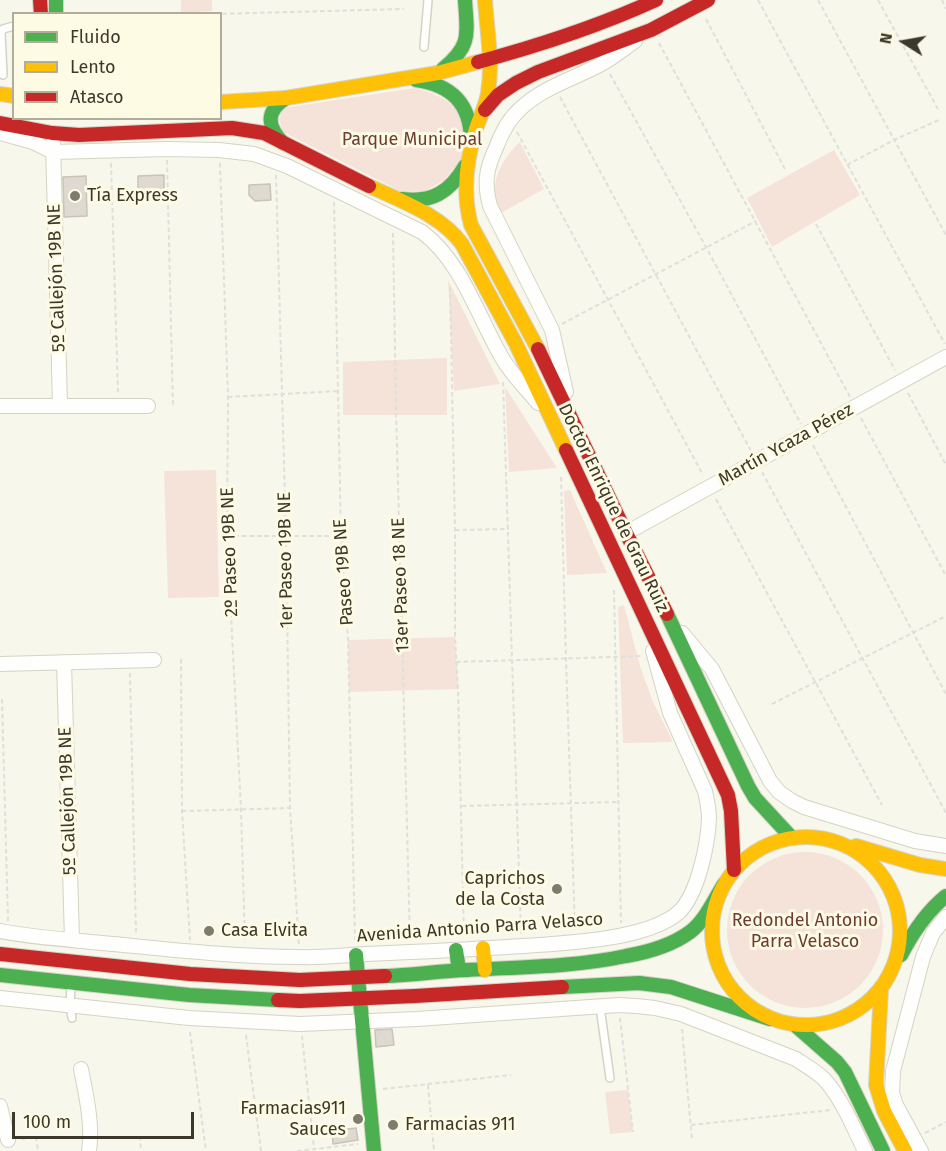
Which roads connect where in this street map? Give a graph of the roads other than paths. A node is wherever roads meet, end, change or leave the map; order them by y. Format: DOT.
graph roads {
  1 [pos="428,0"];
  2 [pos="465,0"];
  3 [pos="485,0"];
  4 [pos="656,0"];
  5 [pos="704,2"];
  6 [pos="12,27"];
  7 [pos="652,30"];
  8 [pos="424,47"];
  9 [pos="490,59"];
  10 [pos="438,73"];
  11 [pos="3,75"];
  12 [pos="407,79"];
  13 [pos="286,98"];
  14 [pos="222,102"];
  15 [pos="49,120"];
  16 [pos="55,120"];
  17 [pos="0,123"];
  18 [pos="478,123"];
  19 [pos="0,133"];
  20 [pos="52,133"];
  21 [pos="283,143"];
  22 [pos="470,147"];
  23 [pos="53,152"];
  24 [pos="466,164"];
  25 [pos="396,198"];
  26 [pos="946,357"];
  27 [pos="60,405"];
  28 [pos="0,406"];
  29 [pos="148,406"];
  30 [pos="572,417"];
  31 [pos="550,419"];
  32 [pos="626,533"];
  33 [pos="644,614"];
  34 [pos="668,615"];
  35 [pos="154,660"];
  36 [pos="64,662"];
  37 [pos="0,664"];
  38 [pos="791,837"];
  39 [pos="835,840"];
  40 [pos="946,846"];
  41 [pos="946,869"];
  42 [pos="734,870"];
  43 [pos="723,884"];
  44 [pos="946,896"];
  45 [pos="946,917"];
  46 [pos="4,932"];
  47 [pos="72,940"];
  48 [pos="483,948"];
  49 [pos="460,950"];
  50 [pos="0,954"];
  51 [pos="356,955"];
  52 [pos="459,970"];
  53 [pos="485,970"];
  54 [pos="892,971"];
  55 [pos="0,975"];
  56 [pos="357,977"];
  57 [pos="71,984"];
  58 [pos="881,989"];
  59 [pos="0,998"];
  60 [pos="359,999"];
  61 [pos="600,1007"];
  62 [pos="71,1012"];
  63 [pos="770,1019"];
  64 [pos="361,1021"];
  65 [pos="796,1026"];
  66 [pos="81,1069"];
  67 [pos="610,1078"];
  68 [pos="0,1106"];
  69 [pos="8,1140"];
  70 [pos="373,1147"];
  71 [pos="89,1151"];
  72 [pos="865,1151"];
  73 [pos="883,1151"];
  74 [pos="905,1151"];
  75 [pos="921,1151"];
  1 -- 8 [label="lane"];
  2 -- 10 [label="street"];
  3 -- 9 [label="street, Doctor Enrique de Grau Ruiz"];
  4 -- 9 [label="street"];
  5 -- 7 [label="street"];
  6 -- 11 [label="lane"];
  7 -- 18 [label="street"];
  7 -- 30 [label="street, Doctor Enrique de Grau Ruiz"];
  9 -- 10 [label="street"];
  9 -- 18 [label="street, Doctor Enrique de Grau Ruiz"];
  10 -- 12 [label="street"];
  12 -- 13 [label="street"];
  12 -- 22 [label="street"];
  13 -- 14 [label="street"];
  13 -- 21 [label="street"];
  15 -- 20 [label="street"];
  16 -- 20 [label="street"];
  17 -- 20 [label="street, Doctor Enrique de Grau Ruiz"];
  18 -- 22 [label="street, Doctor Enrique de Grau Ruiz"];
  19 -- 23 [label="street"];
  20 -- 21 [label="street, Doctor Enrique de Grau Ruiz"];
  20 -- 23 [label="street, 5º Callejón 19B NE"];
  21 -- 25 [label="street, Doctor Enrique de Grau Ruiz"];
  22 -- 24 [label="street, Doctor Enrique de Grau Ruiz"];
  23 -- 27 [label="street, 5º Callejón 19B NE"];
  23 -- 31 [label="street"];
  24 -- 25 [label="street"];
  24 -- 30 [label="street, Doctor Enrique de Grau Ruiz"];
  25 -- 31 [label="street, Doctor Enrique de Grau Ruiz"];
  26 -- 32 [label="street, Martín Ycaza Pérez"];
  27 -- 28 [label="street"];
  27 -- 29 [label="street"];
  30 -- 32 [label="street, Doctor Enrique de Grau Ruiz"];
  31 -- 33 [label="street, Doctor Enrique de Grau Ruiz"];
  32 -- 34 [label="street, Doctor Enrique de Grau Ruiz"];
  33 -- 42 [label="street, Doctor Enrique de Grau Ruiz"];
  33 -- 48 [label="street, Avenida Antonio Parra Velasco"];
  34 -- 38 [label="street, Doctor Enrique de Grau Ruiz"];
  34 -- 40 [label="street"];
  35 -- 36 [label="street"];
  36 -- 37 [label="street"];
  36 -- 47 [label="street, 5º Callejón 19B NE"];
  38 -- 39 [label="street"];
  38 -- 42 [label="street"];
  39 -- 41 [label="street"];
  39 -- 54 [label="street"];
  42 -- 43 [label="street"];
  43 -- 53 [label="street"];
  43 -- 63 [label="street"];
  44 -- 54 [label="street"];
  45 -- 75 [label="street"];
  46 -- 47 [label="street, Avenida Antonio Parra Velasco"];
  47 -- 51 [label="street, Avenida Antonio Parra Velasco"];
  48 -- 49 [label="street, Avenida Antonio Parra Velasco"];
  48 -- 53 [label="street"];
  49 -- 51 [label="street, Avenida Antonio Parra Velasco"];
  49 -- 52 [label="street"];
  50 -- 56 [label="street"];
  51 -- 56 [label="street"];
  52 -- 53 [label="street"];
  52 -- 56 [label="street"];
  54 -- 58 [label="street"];
  55 -- 57 [label="street"];
  56 -- 60 [label="street"];
  57 -- 60 [label="street"];
  57 -- 62 [label="lane"];
  58 -- 65 [label="street"];
  58 -- 74 [label="street"];
  59 -- 62 [label="street"];
  60 -- 63 [label="street"];
  60 -- 64 [label="street"];
  61 -- 64 [label="street"];
  61 -- 67 [label="lane"];
  61 -- 72 [label="street"];
  62 -- 64 [label="street"];
  63 -- 65 [label="street"];
  64 -- 70 [label="street"];
  65 -- 73 [label="street"];
  66 -- 71 [label="street"];
  68 -- 69 [label="street"];
}
